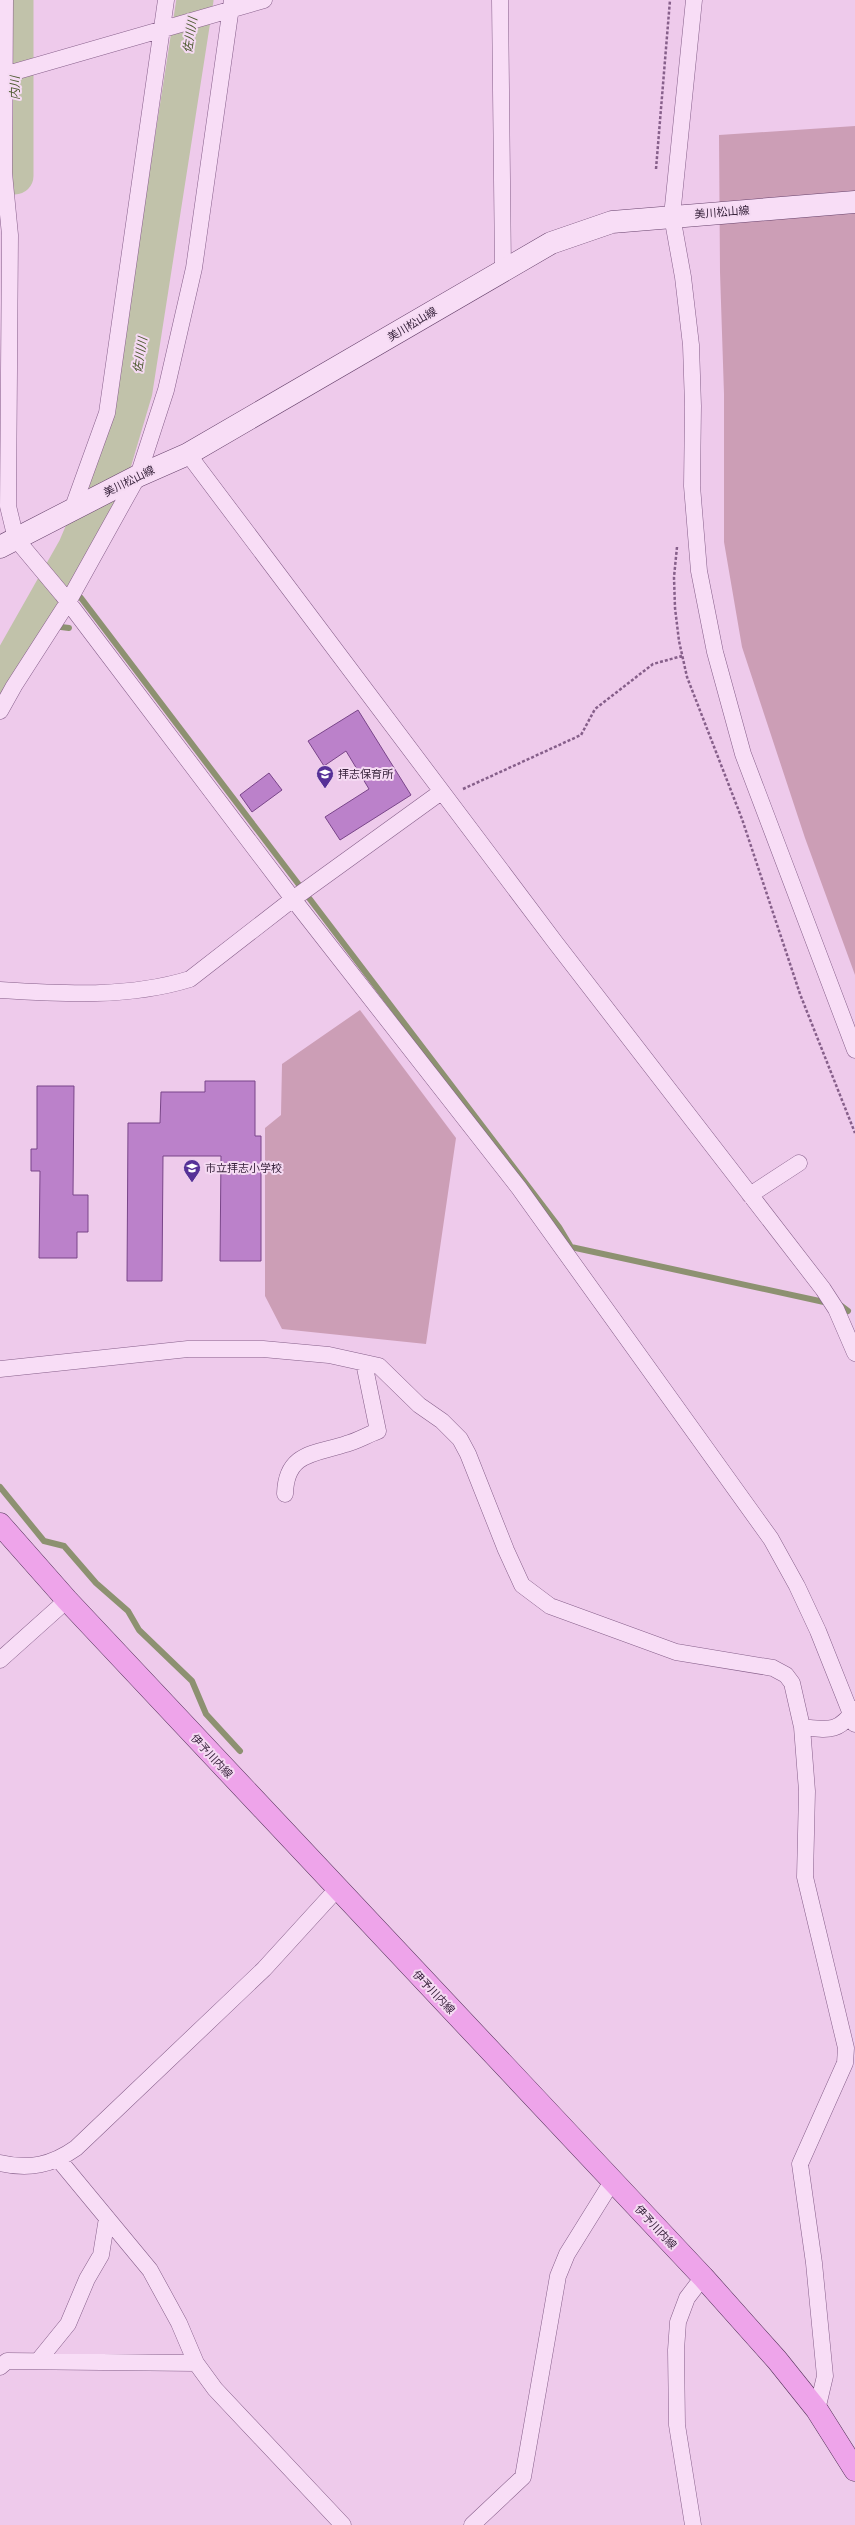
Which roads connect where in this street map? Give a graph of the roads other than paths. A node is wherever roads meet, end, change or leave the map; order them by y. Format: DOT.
graph roads {
  1 [pos="5,0"];
  2 [pos="166,0"];
  3 [pos="264,0"];
  4 [pos="500,0"];
  5 [pos="694,0"];
  6 [pos="228,7"];
  7 [pos="166,27"];
  8 [pos="2,75"];
  9 [pos="855,202"];
  10 [pos="672,216"];
  11 [pos="503,269"];
  12 [pos="188,454"];
  13 [pos="132,479"];
  14 [pos="75,508"];
  15 [pos="8,543"];
  16 [pos="65,598"];
  17 [pos="0,711"];
  18 [pos="443,794"];
  19 [pos="293,899"];
  20 [pos="0,990"];
  21 [pos="855,1050"];
  22 [pos="799,1163"];
  23 [pos="750,1195"];
  24 [pos="855,1353"];
  25 [pos="364,1363"];
  26 [pos="0,1369"];
  27 [pos="285,1494"];
  28 [pos="0,1524"];
  29 [pos="67,1600"];
  30 [pos="0,1660"];
  31 [pos="854,1716"];
  32 [pos="802,1727"];
  33 [pos="337,1889"];
  34 [pos="850,2064"];
  35 [pos="59,2160"];
  36 [pos="0,2163"];
  37 [pos="613,2180"];
  38 [pos="107,2218"];
  39 [pos="702,2277"];
  40 [pos="38,2361"];
  41 [pos="196,2363"];
  42 [pos="0,2367"];
  43 [pos="818,2410"];
  44 [pos="855,2470"];
  45 [pos="343,2525"];
  46 [pos="472,2525"];
  47 [pos="693,2525"];
  1 -- 8 [label="street"];
  2 -- 7 [label="street"];
  3 -- 6 [label="street"];
  4 -- 11 [label="street"];
  5 -- 10 [label="street"];
  6 -- 7 [label="street"];
  6 -- 13 [label="street"];
  7 -- 8 [label="street"];
  7 -- 14 [label="street"];
  8 -- 15 [label="street"];
  9 -- 10 [label="main road, 美川松山線"];
  10 -- 11 [label="main road, 美川松山線"];
  10 -- 21 [label="street"];
  11 -- 12 [label="main road, 美川松山線"];
  12 -- 13 [label="main road, 美川松山線"];
  12 -- 18 [label="street"];
  13 -- 14 [label="main road, 美川松山線"];
  13 -- 16 [label="street"];
  14 -- 15 [label="main road, 美川松山線"];
  15 -- 16 [label="street"];
  16 -- 17 [label="street"];
  16 -- 19 [label="street"];
  18 -- 19 [label="street"];
  18 -- 23 [label="street"];
  19 -- 20 [label="street"];
  19 -- 31 [label="street"];
  22 -- 23 [label="street"];
  23 -- 24 [label="street"];
  25 -- 26 [label="street"];
  25 -- 27 [label="street"];
  25 -- 32 [label="street"];
  28 -- 29 [label="main road, 伊予川内線"];
  29 -- 30 [label="street"];
  29 -- 33 [label="main road, 伊予川内線"];
  31 -- 32 [label="street"];
  32 -- 34 [label="street"];
  33 -- 35 [label="street"];
  33 -- 37 [label="main road, 伊予川内線"];
  34 -- 43 [label="street"];
  35 -- 36 [label="street"];
  35 -- 38 [label="street"];
  37 -- 39 [label="main road, 伊予川内線"];
  37 -- 46 [label="street"];
  38 -- 40 [label="street"];
  38 -- 41 [label="street"];
  39 -- 43 [label="main road, 伊予川内線"];
  39 -- 47 [label="street"];
  40 -- 41 [label="street"];
  40 -- 42 [label="street"];
  41 -- 45 [label="street"];
  43 -- 44 [label="main road, 伊予川内線"];
}
